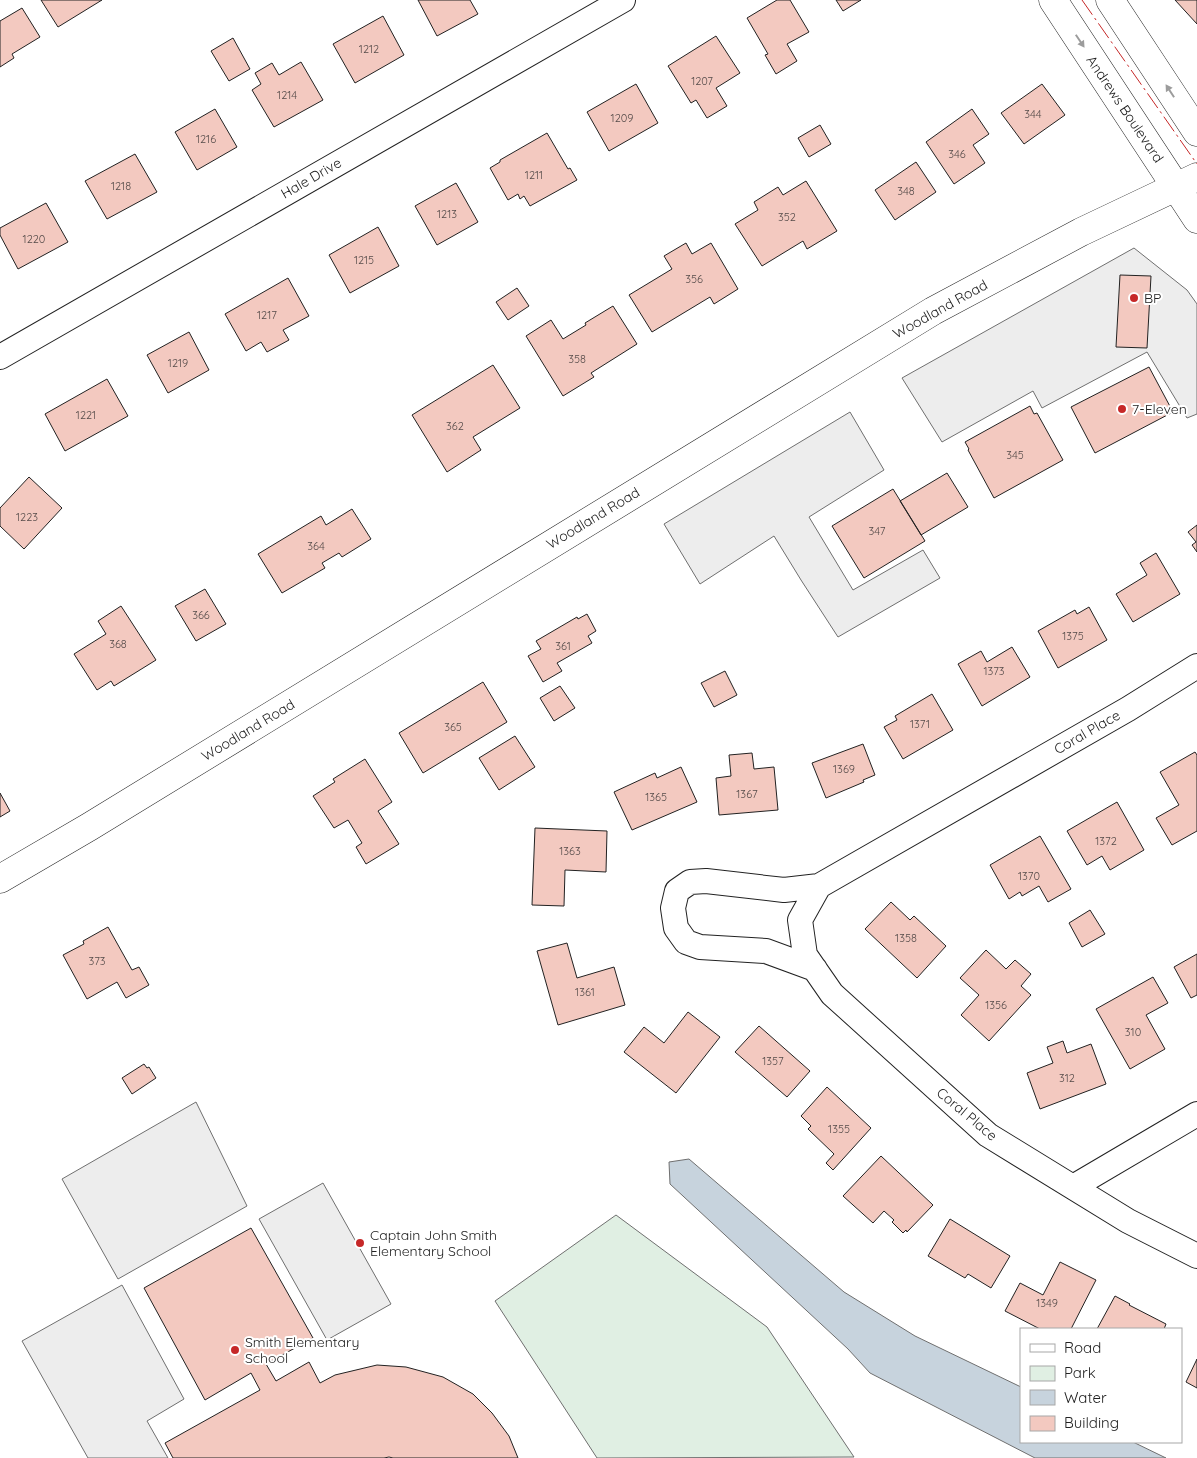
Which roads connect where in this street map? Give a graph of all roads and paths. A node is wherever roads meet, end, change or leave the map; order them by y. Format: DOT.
graph roads {
  1 [pos="623,0"];
  2 [pos="1053,0"];
  3 [pos="1110,0"];
  4 [pos="1197,132"];
  5 [pos="1187,182"];
  6 [pos="1197,219"];
  7 [pos="0,357"];
  8 [pos="1197,666"];
  9 [pos="0,879"];
  10 [pos="819,886"];
  11 [pos="815,969"];
  12 [pos="1197,1114"];
  13 [pos="1073,1187"];
  14 [pos="1197,1256"];
  1 -- 7 [label="street, Hale Drive"];
  2 -- 5 [label="main road, Andrews Boulevard, one-way"];
  4 -- 3 [label="main road, one-way"];
  5 -- 6 [label="main road, Andrews Boulevard"];
  5 -- 9 [label="main road, Woodland Road"];
  8 -- 10 [label="street, Coral Place"];
  10 -- 11 [label="street, Coral Place"];
  10 -- 11 [label="street, Coral Place"];
  11 -- 13 [label="street, Coral Place"];
  12 -- 13 [label="street"];
  13 -- 14 [label="street, Coral Place"];
}
